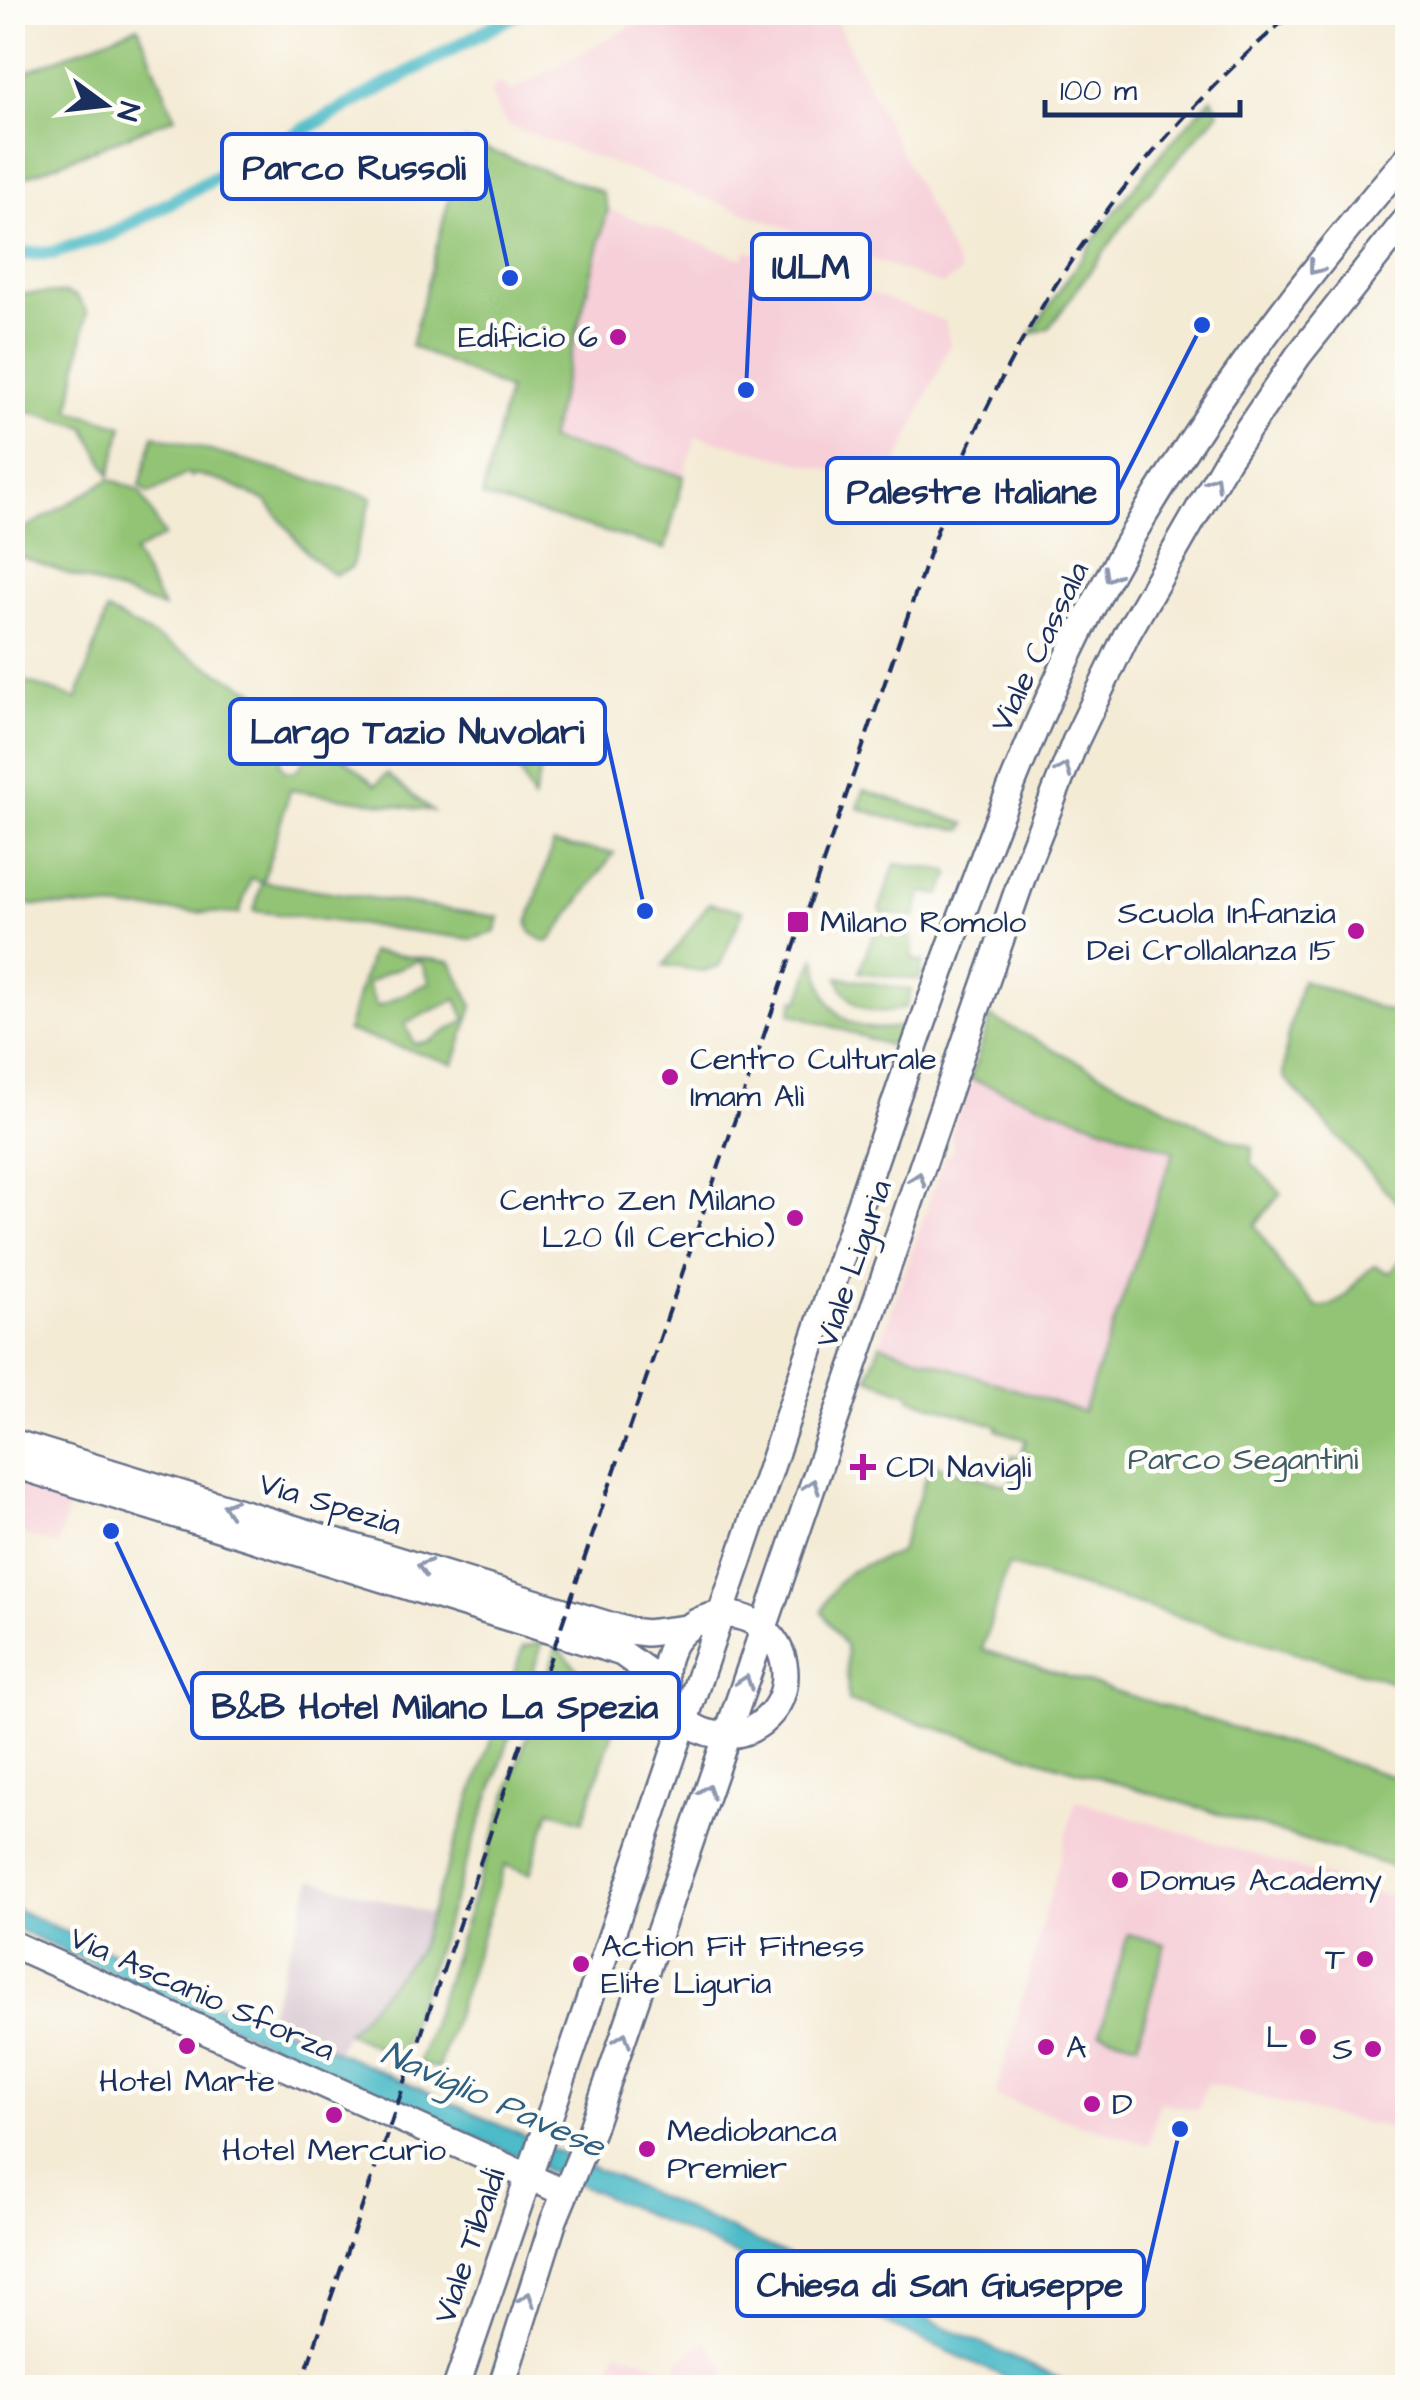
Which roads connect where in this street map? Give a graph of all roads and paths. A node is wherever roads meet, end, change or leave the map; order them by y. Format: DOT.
graph roads {
  1 [pos="1408,157"];
  2 [pos="1408,218"];
  3 [pos="930,1004"];
  4 [pos="12,1442"];
  5 [pos="12,1464"];
  6 [pos="722,1615"];
  7 [pos="688,1628"];
  8 [pos="763,1629"];
  9 [pos="625,1642"];
  10 [pos="665,1684"];
  11 [pos="686,1721"];
  12 [pos="726,1736"];
  13 [pos="12,1944"];
  14 [pos="530,2172"];
  15 [pos="567,2188"];
  16 [pos="456,2388"];
  17 [pos="500,2388"];
  1 -- 3 [label="main road, Viale Cassala, one-way"];
  8 -- 2 [label="main road, Viale Liguria, one-way"];
  3 -- 6 [label="main road, Viale Liguria"];
  9 -- 4 [label="main road, Via Spezia, one-way"];
  5 -- 9 [label="main road, Via Spezia"];
  6 -- 7 [label="main road"];
  6 -- 8 [label="main road"];
  6 -- 11 [label="main road"];
  7 -- 9 [label="main road"];
  7 -- 10 [label="main road"];
  12 -- 8 [label="main road, one-way"];
  8 -- 12 [label="main road"];
  9 -- 10 [label="main road"];
  10 -- 11 [label="main road"];
  11 -- 12 [label="main road"];
  11 -- 14 [label="main road, Viale Tibaldi"];
  15 -- 12 [label="main road, one-way"];
  13 -- 14 [label="main road, Via Ascanio Sforza"];
  14 -- 15 [label="main road, Via Ascanio Sforza"];
  14 -- 16 [label="main road, Viale Tibaldi"];
  17 -- 15 [label="main road, one-way"];
}
